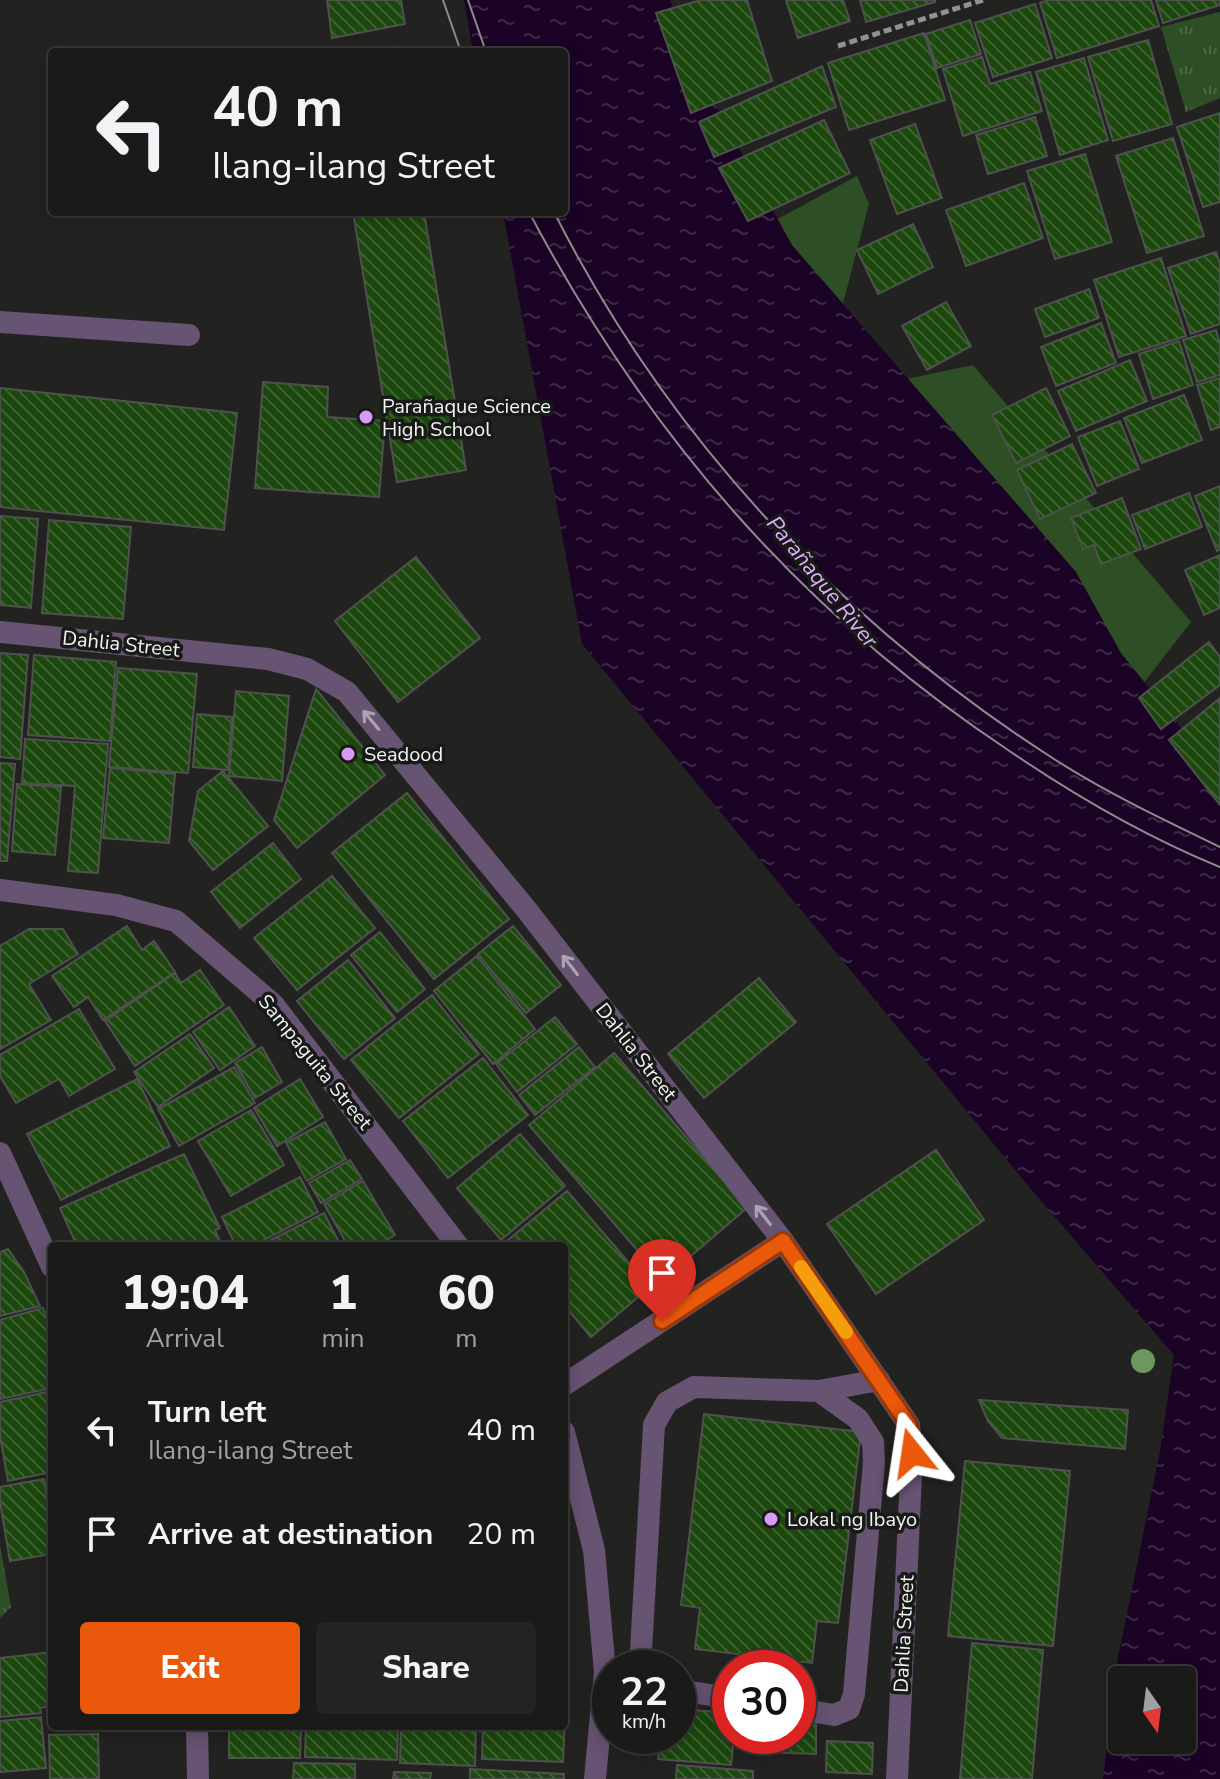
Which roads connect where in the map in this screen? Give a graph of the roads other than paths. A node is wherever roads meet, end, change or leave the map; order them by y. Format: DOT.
graph roads {
  1 [pos="0,322"];
  2 [pos="189,335"];
  3 [pos="0,632"];
  4 [pos="0,890"];
  5 [pos="0,1153"];
  6 [pos="783,1241"];
  7 [pos="455,1242"];
  8 [pos="48,1258"];
  9 [pos="879,1380"];
  10 [pos="568,1382"];
  11 [pos="819,1391"];
  12 [pos="568,1448"];
  13 [pos="641,1650"];
  14 [pos="816,1712"];
  15 [pos="197,1730"];
  16 [pos="198,1779"];
  17 [pos="595,1779"];
  18 [pos="897,1779"];
  1 -- 2 [label="street"];
  6 -- 3 [label="street, Dahlia Street, one-way"];
  4 -- 7 [label="street, Sampaguita Street"];
  5 -- 8 [label="street"];
  6 -- 9 [label="street, Dahlia Street"];
  6 -- 10 [label="street"];
  9 -- 11 [label="street"];
  9 -- 18 [label="street, Dahlia Street"];
  11 -- 13 [label="street"];
  11 -- 14 [label="street"];
  12 -- 17 [label="street"];
  15 -- 16 [label="street"];
}
